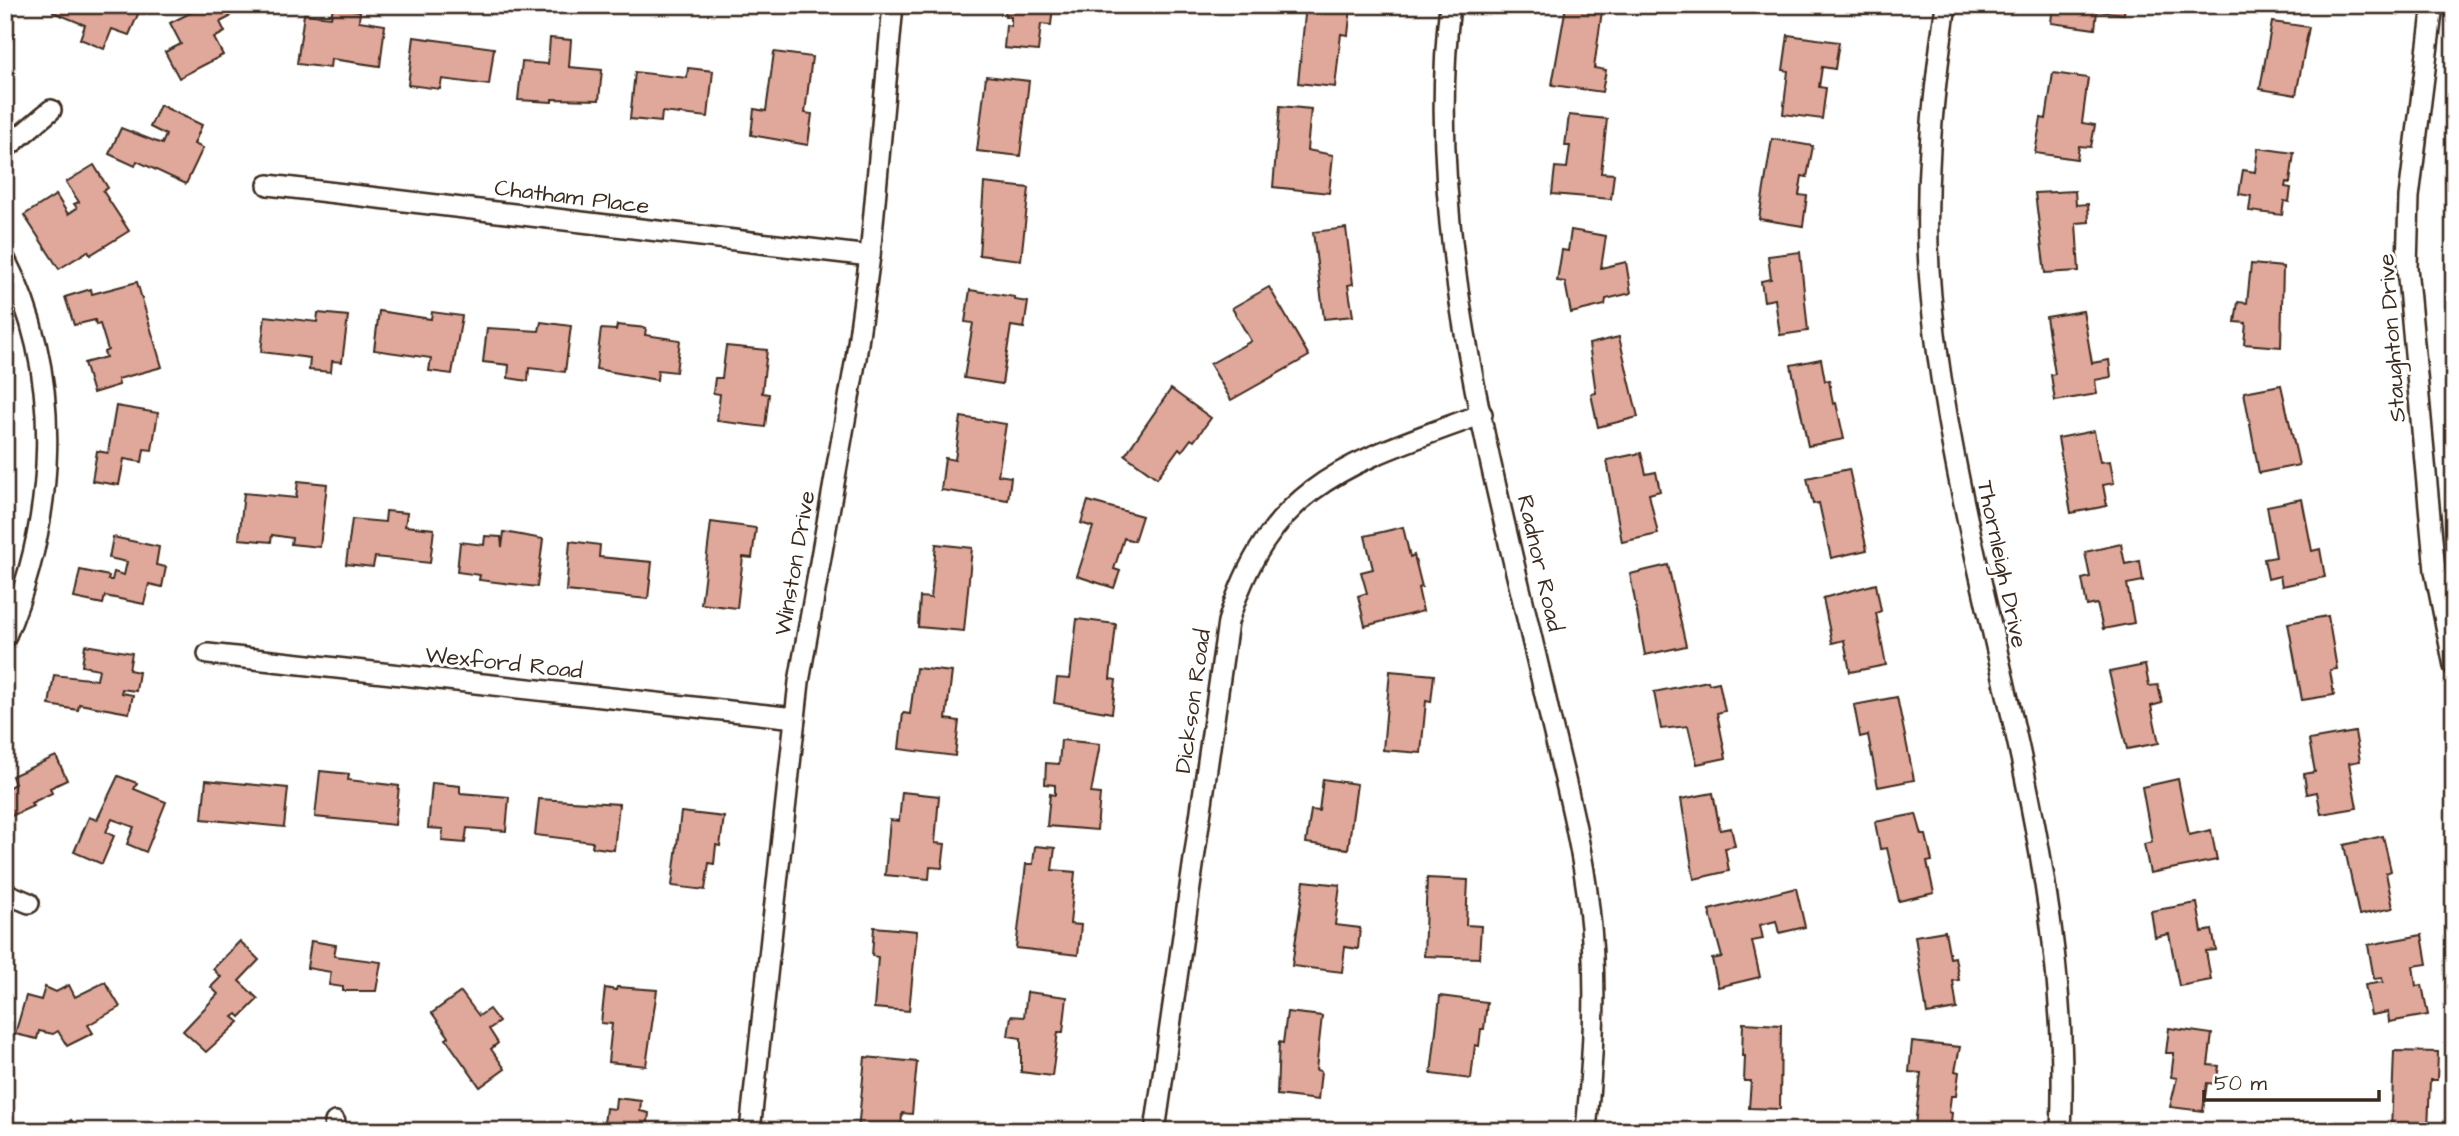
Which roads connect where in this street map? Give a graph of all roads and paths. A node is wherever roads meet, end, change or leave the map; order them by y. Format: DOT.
graph roads {
  1 [pos="893,5"];
  2 [pos="1450,5"];
  3 [pos="1946,5"];
  4 [pos="2433,5"];
  5 [pos="51,110"];
  6 [pos="5,149"];
  7 [pos="268,185"];
  8 [pos="870,256"];
  9 [pos="5,259"];
  10 [pos="1482,414"];
  11 [pos="5,638"];
  12 [pos="208,654"];
  13 [pos="2454,666"];
  14 [pos="795,718"];
  15 [pos="5,893"];
  16 [pos="29,903"];
  17 [pos="750,1131"];
  18 [pos="1155,1131"];
  19 [pos="1586,1131"];
  20 [pos="2061,1131"];
  1 -- 8 [label="street, Winston Drive"];
  2 -- 10 [label="street, Radnor Road"];
  3 -- 20 [label="street, Thornleigh Drive"];
  4 -- 13 [label="street, Staughton Drive"];
  5 -- 6 [label="street"];
  7 -- 8 [label="street, Chatham Place"];
  8 -- 14 [label="street, Winston Drive"];
  9 -- 11 [label="street"];
  10 -- 18 [label="street, Dickson Road"];
  10 -- 19 [label="street, Radnor Road"];
  12 -- 14 [label="street, Wexford Road"];
  14 -- 17 [label="street, Winston Drive"];
  15 -- 16 [label="street"];
}
